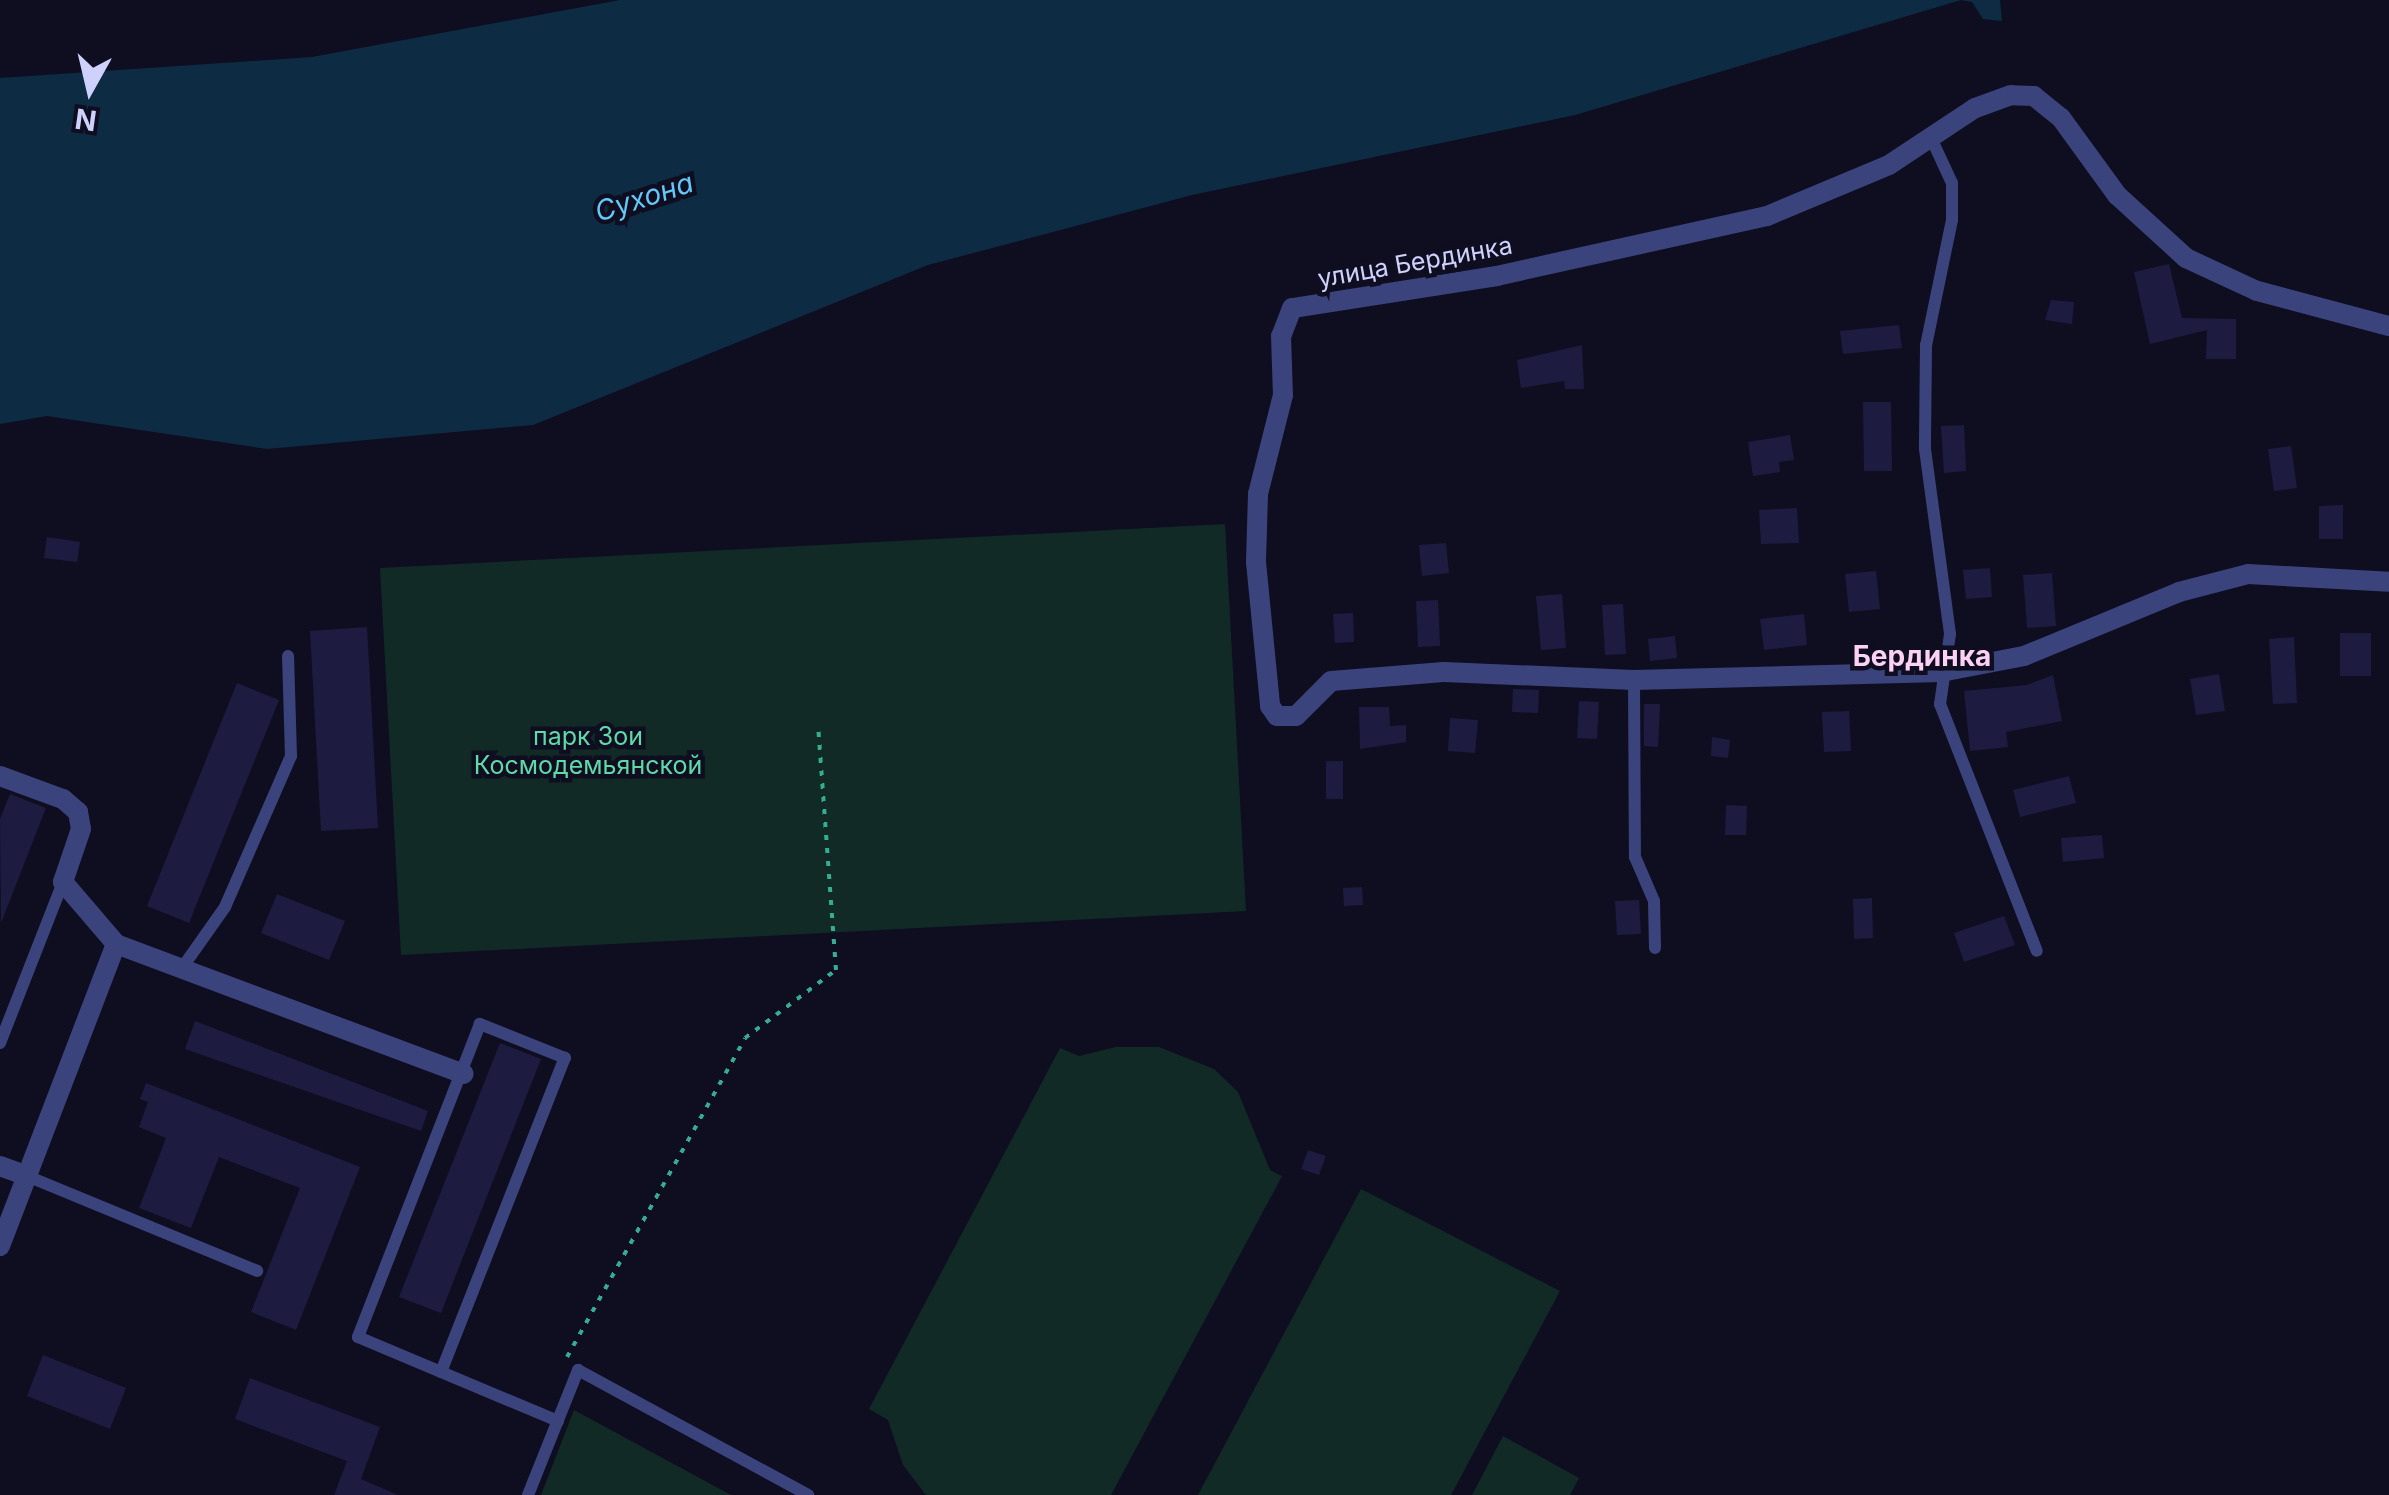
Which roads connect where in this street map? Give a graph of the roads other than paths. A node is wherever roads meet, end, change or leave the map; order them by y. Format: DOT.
graph roads {
  1 [pos="1932,140"];
  2 [pos="2389,326"];
  3 [pos="2389,582"];
  4 [pos="288,656"];
  5 [pos="1940,672"];
  6 [pos="1634,680"];
  7 [pos="0,776"];
  8 [pos="63,882"];
  9 [pos="116,944"];
  10 [pos="1655,948"];
  11 [pos="2037,951"];
  12 [pos="182,968"];
  13 [pos="0,1043"];
  14 [pos="462,1074"];
  15 [pos="0,1166"];
  16 [pos="27,1176"];
  17 [pos="0,1246"];
  18 [pos="257,1271"];
  19 [pos="441,1372"];
  20 [pos="558,1420"];
  21 [pos="528,1495"];
  22 [pos="808,1495"];
  1 -- 2 [label="street, улица Бердинка"];
  1 -- 5 [label="lane"];
  1 -- 6 [label="street, улица Бердинка"];
  3 -- 5 [label="street, улица Бердинка"];
  4 -- 12 [label="lane"];
  5 -- 6 [label="street, улица Бердинка"];
  5 -- 11 [label="lane"];
  6 -- 10 [label="lane"];
  7 -- 8 [label="street"];
  8 -- 9 [label="street"];
  8 -- 13 [label="lane"];
  9 -- 12 [label="street"];
  9 -- 16 [label="street"];
  12 -- 14 [label="street"];
  14 -- 19 [label="lane"];
  14 -- 19 [label="lane"];
  15 -- 16 [label="street"];
  16 -- 17 [label="street"];
  16 -- 18 [label="lane"];
  19 -- 20 [label="lane"];
  20 -- 21 [label="lane"];
  20 -- 22 [label="lane"];
}
